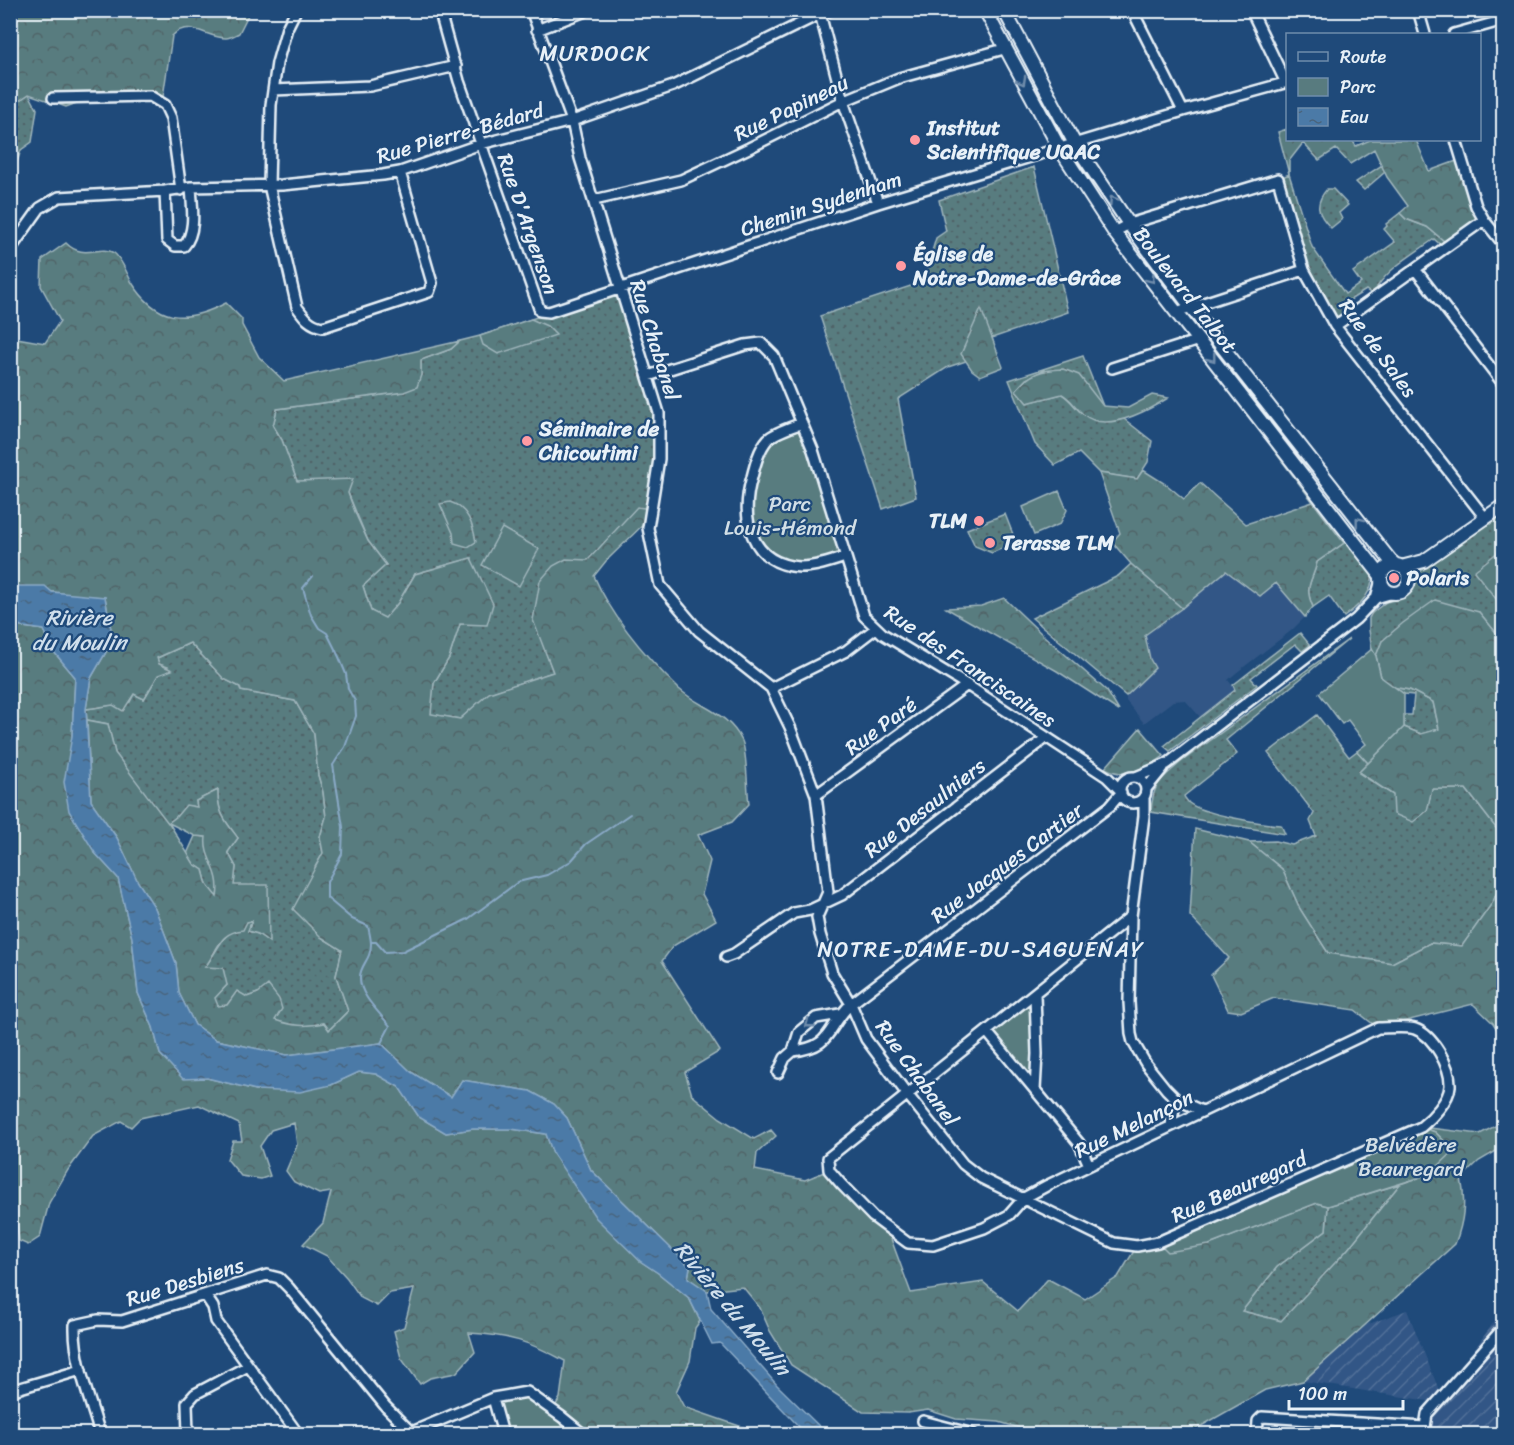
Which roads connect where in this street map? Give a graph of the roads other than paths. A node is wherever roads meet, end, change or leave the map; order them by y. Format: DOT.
graph roads {
  1 [pos="296,10"];
  2 [pos="443,10"];
  3 [pos="531,10"];
  4 [pos="588,10"];
  5 [pos="831,10"];
  6 [pos="985,10"];
  7 [pos="1004,10"];
  8 [pos="1131,10"];
  9 [pos="1251,10"];
  10 [pos="1418,10"];
  11 [pos="820,12"];
  12 [pos="1503,20"];
  13 [pos="537,30"];
  14 [pos="1425,33"];
  15 [pos="1458,33"];
  16 [pos="1004,49"];
  17 [pos="456,66"];
  18 [pos="1286,81"];
  19 [pos="1286,83"];
  20 [pos="273,90"];
  21 [pos="53,98"];
  22 [pos="843,101"];
  23 [pos="1183,111"];
  24 [pos="572,121"];
  25 [pos="1456,141"];
  26 [pos="481,144"];
  27 [pos="1075,144"];
  28 [pos="1060,149"];
  29 [pos="400,172"];
  30 [pos="269,185"];
  31 [pos="191,187"];
  32 [pos="181,190"];
  33 [pos="165,191"];
  34 [pos="594,200"];
  35 [pos="878,203"];
  36 [pos="1484,220"];
  37 [pos="1129,224"];
  38 [pos="1114,232"];
  39 [pos="1503,245"];
  40 [pos="11,253"];
  41 [pos="1415,269"];
  42 [pos="1304,270"];
  43 [pos="621,289"];
  44 [pos="1191,307"];
  45 [pos="540,311"];
  46 [pos="1176,312"];
  47 [pos="1335,326"];
  48 [pos="1199,340"];
  49 [pos="1112,368"];
  50 [pos="648,376"];
  51 [pos="1503,385"];
  52 [pos="802,423"];
  53 [pos="1503,505"];
  54 [pos="1486,519"];
  55 [pos="845,557"];
  56 [pos="1424,561"];
  57 [pos="1399,566"];
  58 [pos="1381,578"];
  59 [pos="1408,582"];
  60 [pos="1393,593"];
  61 [pos="1376,598"];
  62 [pos="876,628"];
  63 [pos="967,685"];
  64 [pos="771,688"];
  65 [pos="1046,738"];
  66 [pos="1167,764"];
  67 [pos="1107,777"];
  68 [pos="1132,778"];
  69 [pos="1121,792"];
  70 [pos="1145,793"];
  71 [pos="816,795"];
  72 [pos="1132,802"];
  73 [pos="1110,806"];
  74 [pos="1144,816"];
  75 [pos="823,903"];
  76 [pos="1131,916"];
  77 [pos="726,957"];
  78 [pos="1035,994"];
  79 [pos="851,1004"];
  80 [pos="840,1014"];
  81 [pos="987,1032"];
  82 [pos="793,1051"];
  83 [pos="778,1073"];
  84 [pos="1450,1087"];
  85 [pos="1035,1090"];
  86 [pos="907,1094"];
  87 [pos="1176,1099"];
  88 [pos="1202,1111"];
  89 [pos="1171,1125"];
  90 [pos="1089,1165"];
  91 [pos="1024,1198"];
  92 [pos="205,1295"];
  93 [pos="1503,1327"];
  94 [pos="248,1366"];
  95 [pos="81,1370"];
  96 [pos="10,1391"];
  97 [pos="493,1398"];
  98 [pos="923,1421"];
  99 [pos="1426,1430"];
  100 [pos="412,1433"];
  101 [pos="100,1434"];
  102 [pos="188,1434"];
  103 [pos="298,1434"];
  104 [pos="503,1434"];
  105 [pos="583,1434"];
  106 [pos="973,1434"];
  107 [pos="1257,1434"];
  1 -- 20 [label="street"];
  2 -- 17 [label="street, Rue D'Argenson"];
  3 -- 13 [label="street, Rue Chabanel"];
  4 -- 13 [label="street"];
  5 -- 11 [label="street, Rue Pierre-Bédard"];
  6 -- 16 [label="main road, Boulevard Talbot"];
  7 -- 27 [label="main road, Boulevard Talbot"];
  8 -- 23 [label="street"];
  9 -- 18 [label="street"];
  10 -- 14 [label="street"];
  11 -- 22 [label="street"];
  11 -- 24 [label="street, Rue Pierre-Bédard"];
  12 -- 15 [label="street"];
  13 -- 24 [label="street, Rue Chabanel"];
  16 -- 22 [label="street, Rue Papineau"];
  16 -- 28 [label="main road, Boulevard Talbot, one-way"];
  17 -- 20 [label="street"];
  17 -- 26 [label="street, Rue D'Argenson"];
  19 -- 23 [label="street, Chemin Sydenham"];
  20 -- 30 [label="street"];
  21 -- 32 [label="street"];
  22 -- 34 [label="street, Rue Papineau"];
  22 -- 35 [label="street"];
  23 -- 27 [label="street, Chemin Sydenham"];
  24 -- 26 [label="street, Rue Pierre-Bédard"];
  24 -- 34 [label="street, Rue Chabanel"];
  25 -- 36 [label="street"];
  26 -- 29 [label="street, Rue Pierre-Bédard"];
  26 -- 45 [label="street, Rue D'Argenson"];
  27 -- 28 [label="street, Chemin Sydenham"];
  37 -- 27 [label="main road, Boulevard Talbot, one-way"];
  28 -- 35 [label="street, Chemin Sydenham"];
  28 -- 38 [label="main road, Boulevard Talbot"];
  29 -- 30 [label="street, Rue Pierre-Bédard"];
  29 -- 30 [label="street"];
  30 -- 31 [label="street, Rue Pierre-Bédard"];
  31 -- 32 [label="street, Rue Pierre-Bédard"];
  31 -- 33 [label="street"];
  32 -- 33 [label="street, Rue Pierre-Bédard"];
  33 -- 40 [label="street, Rue Pierre-Bédard"];
  34 -- 43 [label="street, Rue Chabanel"];
  35 -- 43 [label="street, Chemin Sydenham"];
  36 -- 39 [label="street"];
  36 -- 41 [label="street"];
  37 -- 38 [label="street"];
  37 -- 42 [label="street, Rue de Sales"];
  37 -- 44 [label="main road, Boulevard Talbot"];
  38 -- 46 [label="main road, Boulevard Talbot, one-way"];
  41 -- 47 [label="street"];
  41 -- 51 [label="street"];
  42 -- 44 [label="street"];
  42 -- 47 [label="street, Rue de Sales"];
  43 -- 45 [label="street, Chemin Sydenham"];
  43 -- 50 [label="street, Rue Chabanel"];
  44 -- 46 [label="street"];
  57 -- 44 [label="main road, Boulevard Talbot, one-way"];
  46 -- 48 [label="main road, Boulevard Talbot"];
  47 -- 54 [label="street, Rue de Sales"];
  48 -- 49 [label="street"];
  48 -- 58 [label="main road, Boulevard Talbot, one-way"];
  50 -- 52 [label="street, Rue des Franciscaines"];
  50 -- 64 [label="street, Rue Chabanel"];
  52 -- 55 [label="street, Rue des Franciscaines"];
  52 -- 55 [label="street"];
  53 -- 54 [label="main road"];
  54 -- 56 [label="main road"];
  55 -- 62 [label="street, Rue des Franciscaines"];
  56 -- 57 [label="main road"];
  56 -- 59 [label="main road"];
  57 -- 58 [label="main road"];
  57 -- 59 [label="main road"];
  58 -- 60 [label="main road"];
  58 -- 61 [label="street"];
  59 -- 60 [label="main road"];
  60 -- 61 [label="street"];
  61 -- 66 [label="street"];
  62 -- 63 [label="street, Rue des Franciscaines"];
  62 -- 64 [label="street"];
  63 -- 65 [label="street, Rue des Franciscaines"];
  63 -- 71 [label="street, Rue Paré"];
  64 -- 71 [label="street, Rue Chabanel"];
  65 -- 67 [label="street, Rue des Franciscaines"];
  65 -- 75 [label="street, Rue Desaulniers"];
  66 -- 68 [label="street"];
  66 -- 70 [label="street"];
  67 -- 68 [label="street, Rue des Franciscaines"];
  67 -- 69 [label="street, Rue des Franciscaines"];
  68 -- 69 [label="street"];
  68 -- 70 [label="street"];
  69 -- 72 [label="street"];
  69 -- 73 [label="street, Rue Jacques Cartier"];
  70 -- 72 [label="street"];
  70 -- 74 [label="street"];
  71 -- 75 [label="street, Rue Chabanel"];
  72 -- 73 [label="street, Rue Jacques Cartier"];
  72 -- 74 [label="street"];
  73 -- 79 [label="street, Rue Jacques Cartier"];
  74 -- 76 [label="street"];
  75 -- 77 [label="street, Rue Desaulniers"];
  75 -- 79 [label="street, Rue Chabanel"];
  76 -- 78 [label="street"];
  76 -- 87 [label="street"];
  78 -- 81 [label="street"];
  78 -- 85 [label="street"];
  79 -- 80 [label="street, Rue Jacques Cartier"];
  79 -- 86 [label="street, Rue Chabanel"];
  80 -- 82 [label="street, Rue Jacques Cartier"];
  80 -- 82 [label="street, Rue Jacques Cartier, one-way"];
  81 -- 85 [label="street"];
  81 -- 86 [label="street"];
  82 -- 83 [label="street, Rue Jacques Cartier"];
  84 -- 88 [label="street, Rue Melançon"];
  84 -- 91 [label="street, Rue Beauregard"];
  85 -- 90 [label="street"];
  86 -- 91 [label="street, Rue Chabanel"];
  86 -- 91 [label="street, Rue Melançon"];
  87 -- 88 [label="street"];
  87 -- 89 [label="street"];
  88 -- 89 [label="street, Rue Melançon"];
  89 -- 90 [label="street, Rue Melançon"];
  90 -- 91 [label="street, Rue Melançon"];
  92 -- 94 [label="street"];
  92 -- 95 [label="street, Rue Desbiens"];
  92 -- 100 [label="street, Rue Desbiens"];
  93 -- 99 [label="street"];
  94 -- 102 [label="street"];
  94 -- 103 [label="street"];
  95 -- 96 [label="street"];
  95 -- 101 [label="street"];
  97 -- 100 [label="street"];
  97 -- 104 [label="street"];
  97 -- 105 [label="street"];
  98 -- 106 [label="street"];
  99 -- 107 [label="street"];
}
